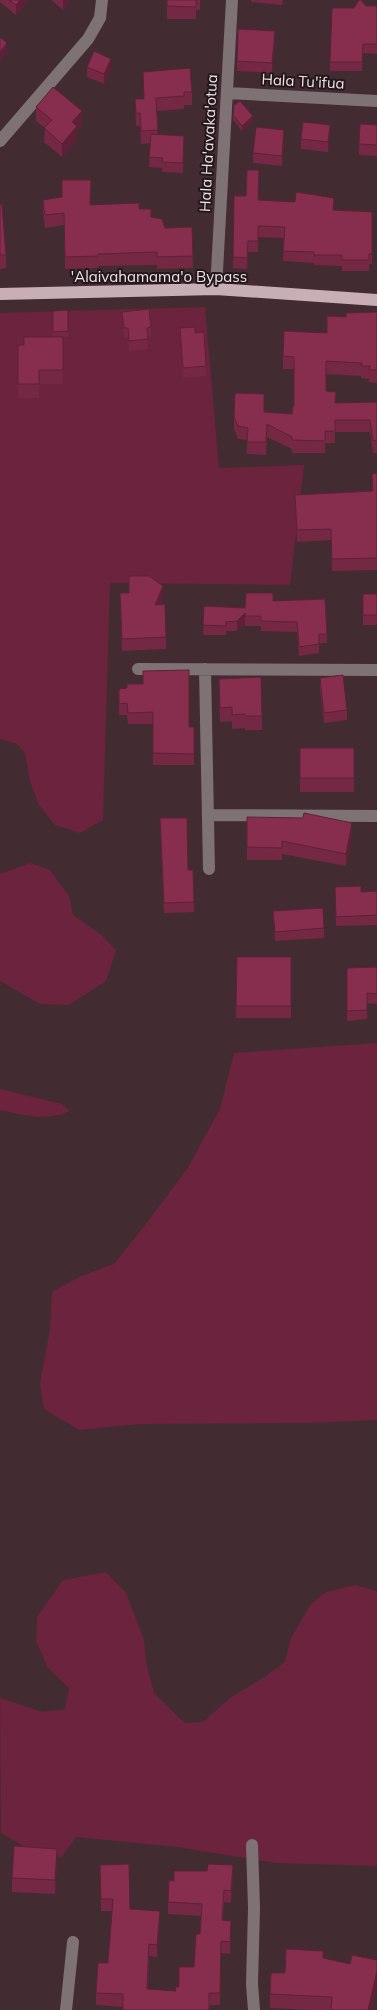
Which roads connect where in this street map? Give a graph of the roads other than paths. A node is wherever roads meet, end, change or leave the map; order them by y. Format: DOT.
graph roads {
  1 [pos="102,0"];
  2 [pos="232,0"];
  3 [pos="228,93"];
  4 [pos="377,101"];
  5 [pos="0,141"];
  6 [pos="216,289"];
  7 [pos="0,294"];
  8 [pos="377,300"];
  9 [pos="138,669"];
  10 [pos="205,669"];
  11 [pos="377,670"];
  12 [pos="208,815"];
  13 [pos="377,816"];
  14 [pos="209,869"];
  15 [pos="252,1845"];
  16 [pos="73,1942"];
  17 [pos="66,2010"];
  18 [pos="254,2010"];
  1 -- 5 [label="street"];
  2 -- 3 [label="street, Hala Ha'avaka'otua"];
  3 -- 4 [label="street, Hala Tu'ifua"];
  3 -- 6 [label="street, Hala Ha'avaka'otua"];
  6 -- 7 [label="main road, 'Alaivahamama'o Bypass"];
  6 -- 8 [label="main road, 'Alaivahamama'o Bypass"];
  9 -- 10 [label="street"];
  10 -- 11 [label="street"];
  10 -- 12 [label="street"];
  12 -- 13 [label="street"];
  12 -- 14 [label="street"];
  15 -- 18 [label="street"];
  16 -- 17 [label="street"];
}
